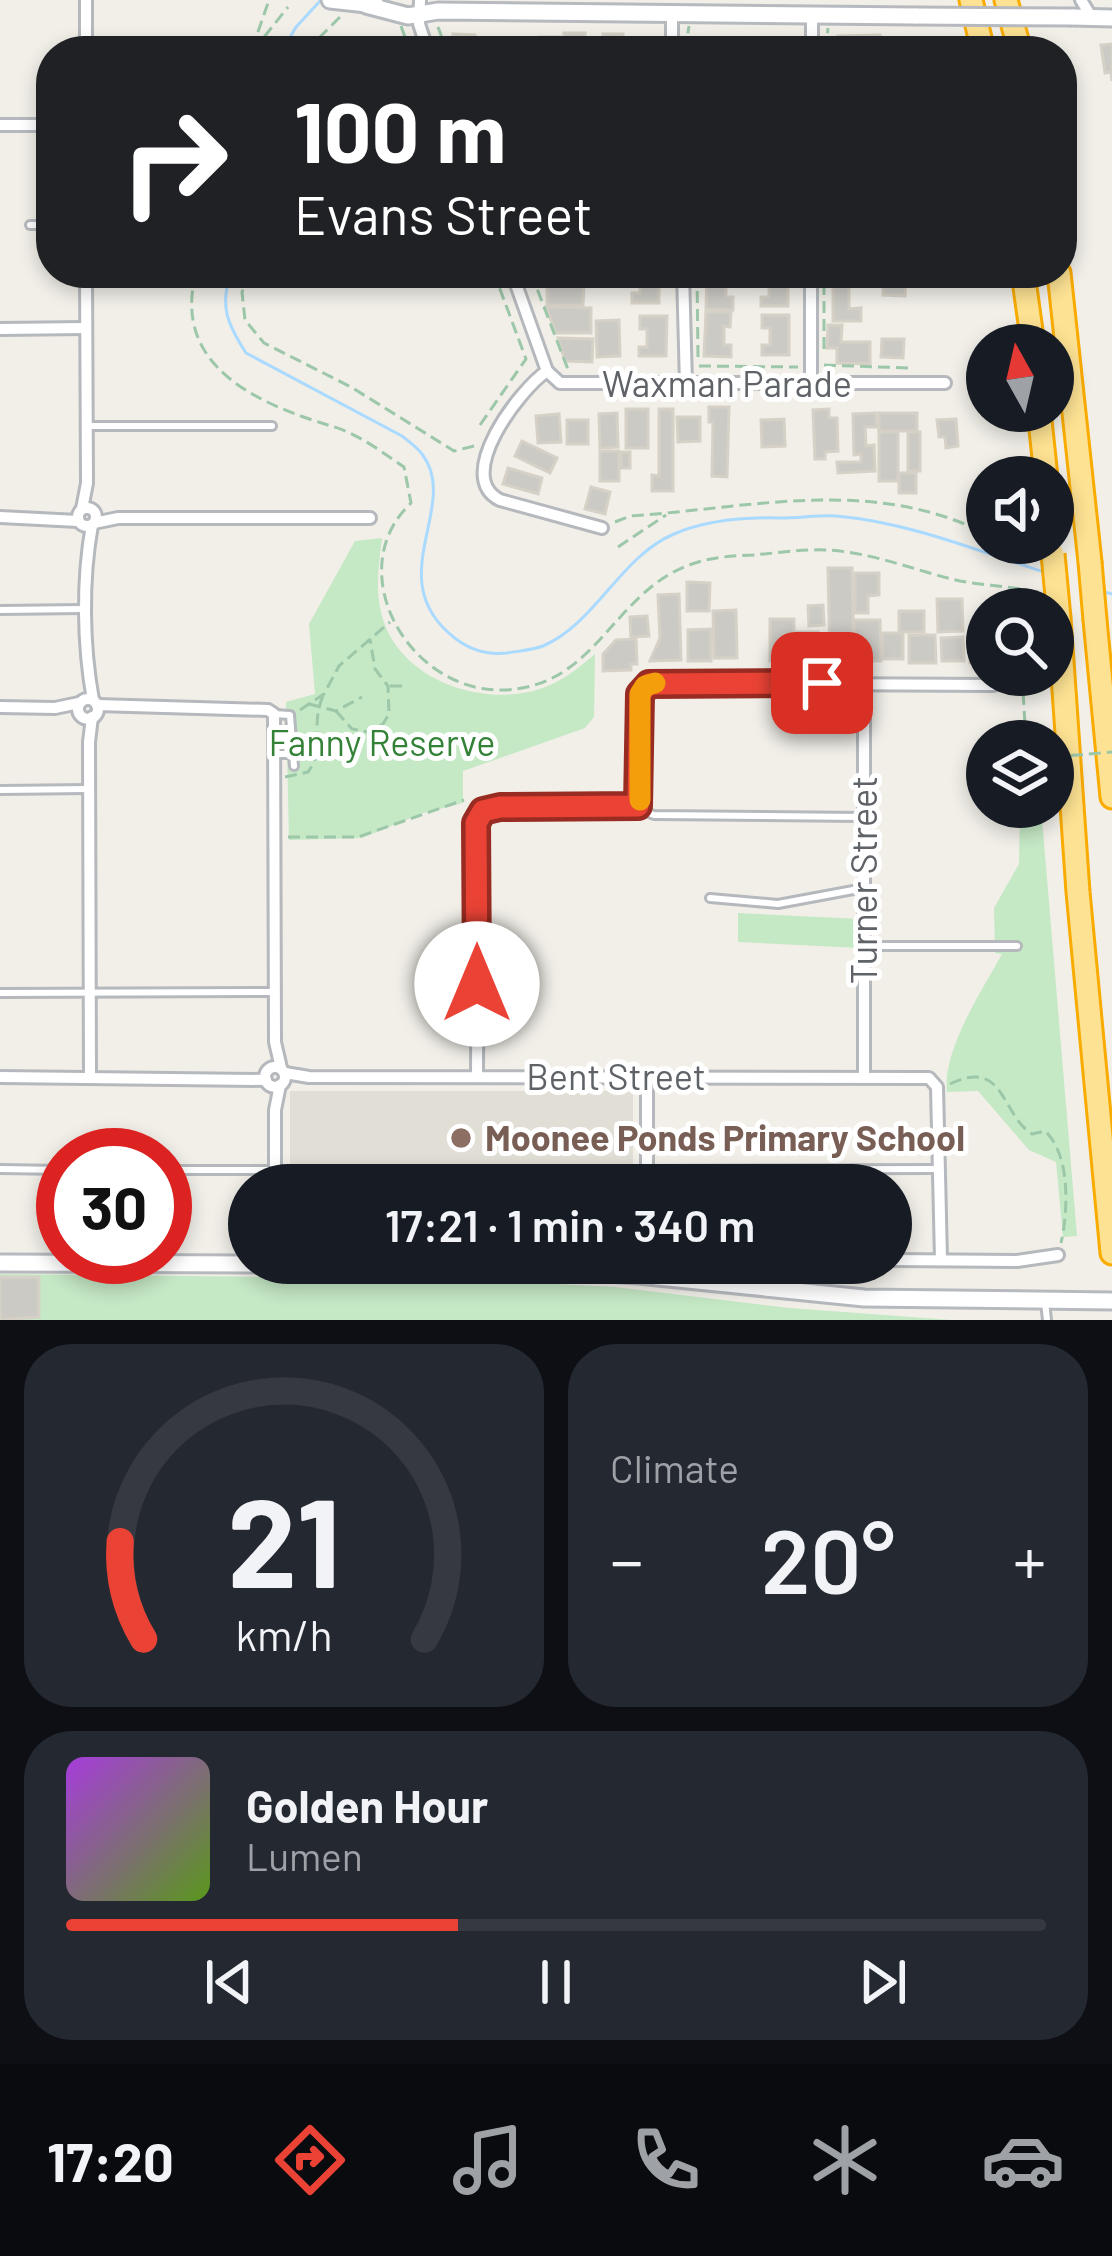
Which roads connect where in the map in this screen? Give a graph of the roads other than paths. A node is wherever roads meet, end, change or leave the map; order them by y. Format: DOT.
graph roads {
  1 [pos="86,0"];
  2 [pos="330,0"];
  3 [pos="971,0"];
  4 [pos="1006,0"];
  5 [pos="1081,0"];
  6 [pos="419,7"];
  7 [pos="672,14"];
  8 [pos="812,15"];
  9 [pos="1092,18"];
  10 [pos="1112,18"];
  11 [pos="86,36"];
  12 [pos="672,36"];
  13 [pos="812,36"];
  14 [pos="979,36"];
  15 [pos="1016,36"];
  16 [pos="36,124"];
  17 [pos="0,125"];
  18 [pos="30,226"];
  19 [pos="36,226"];
  20 [pos="86,288"];
  21 [pos="517,288"];
  22 [pos="683,288"];
  23 [pos="811,288"];
  24 [pos="1025,288"];
  25 [pos="1061,288"];
  26 [pos="1030,324"];
  27 [pos="0,328"];
  28 [pos="86,328"];
  29 [pos="547,371"];
  30 [pos="811,383"];
  31 [pos="944,383"];
  32 [pos="686,384"];
  33 [pos="272,426"];
  34 [pos="86,427"];
  35 [pos="0,517"];
  36 [pos="87,517"];
  37 [pos="370,518"];
  38 [pos="602,528"];
  39 [pos="1054,564"];
  40 [pos="87,609"];
  41 [pos="0,610"];
  42 [pos="864,684"];
  43 [pos="966,685"];
  44 [pos="0,707"];
  45 [pos="88,709"];
  46 [pos="274,718"];
  47 [pos="274,754"];
  48 [pos="293,754"];
  49 [pos="294,766"];
  50 [pos="89,789"];
  51 [pos="0,790"];
  52 [pos="1112,797"];
  53 [pos="634,808"];
  54 [pos="865,818"];
  55 [pos="864,888"];
  56 [pos="710,898"];
  57 [pos="864,946"];
  58 [pos="1017,946"];
  59 [pos="89,992"];
  60 [pos="275,992"];
  61 [pos="0,993"];
  62 [pos="865,1076"];
  63 [pos="0,1077"];
  64 [pos="90,1077"];
  65 [pos="275,1077"];
  66 [pos="477,1077"];
  67 [pos="647,1077"];
  68 [pos="275,1164"];
  69 [pos="647,1164"];
  70 [pos="0,1169"];
  71 [pos="36,1169"];
  72 [pos="912,1169"];
  73 [pos="940,1169"];
  74 [pos="192,1170"];
  75 [pos="228,1170"];
  76 [pos="1112,1253"];
  77 [pos="1058,1255"];
  78 [pos="912,1260"];
  79 [pos="941,1260"];
  80 [pos="0,1262"];
  81 [pos="228,1263"];
  82 [pos="765,1284"];
  83 [pos="1112,1301"];
  84 [pos="1045,1302"];
  85 [pos="1047,1320"];
  1 -- 11 [label="street"];
  2 -- 6 [label="street"];
  3 -- 14 [label="highway"];
  4 -- 15 [label="highway"];
  5 -- 9 [label="street"];
  6 -- 7 [label="street"];
  7 -- 8 [label="street"];
  7 -- 12 [label="street"];
  8 -- 9 [label="street, bridge"];
  8 -- 13 [label="street"];
  9 -- 10 [label="street"];
  16 -- 17 [label="street"];
  18 -- 19 [label="lane"];
  20 -- 28 [label="street"];
  21 -- 29 [label="street"];
  22 -- 32 [label="street"];
  23 -- 30 [label="street"];
  24 -- 26 [label="highway"];
  25 -- 52 [label="highway, bridge"];
  27 -- 28 [label="street"];
  28 -- 34 [label="street"];
  29 -- 32 [label="street, Waxman Parade"];
  29 -- 38 [label="street"];
  30 -- 31 [label="street, Waxman Parade"];
  30 -- 32 [label="street, Waxman Parade"];
  33 -- 34 [label="lane"];
  34 -- 36 [label="street"];
  35 -- 36 [label="street"];
  36 -- 37 [label="street"];
  36 -- 40 [label="street"];
  39 -- 76 [label="highway, bridge"];
  40 -- 41 [label="lane"];
  40 -- 45 [label="street"];
  42 -- 43 [label="street"];
  42 -- 53 [label="street"];
  42 -- 54 [label="street, Turner Street"];
  44 -- 45 [label="street"];
  45 -- 46 [label="street"];
  45 -- 50 [label="street"];
  46 -- 47 [label="street"];
  46 -- 48 [label="lane"];
  47 -- 48 [label="lane"];
  47 -- 60 [label="street"];
  48 -- 49 [label="lane"];
  50 -- 51 [label="lane"];
  50 -- 59 [label="street"];
  53 -- 54 [label="lane"];
  53 -- 66 [label="street"];
  54 -- 55 [label="street, Turner Street"];
  55 -- 56 [label="lane"];
  55 -- 57 [label="street, Turner Street"];
  57 -- 58 [label="lane"];
  57 -- 62 [label="street, Turner Street"];
  59 -- 60 [label="lane"];
  59 -- 61 [label="lane"];
  59 -- 64 [label="street"];
  60 -- 65 [label="street"];
  62 -- 67 [label="street, Bent Street"];
  62 -- 73 [label="street, Bent Street"];
  63 -- 64 [label="street, Bent Street"];
  64 -- 65 [label="street, Bent Street"];
  65 -- 66 [label="street, Bent Street"];
  65 -- 68 [label="street"];
  66 -- 67 [label="street, Bent Street"];
  67 -- 69 [label="street"];
  70 -- 71 [label="lane"];
  72 -- 73 [label="lane"];
  73 -- 79 [label="street"];
  74 -- 75 [label="lane"];
  77 -- 79 [label="street"];
  78 -- 79 [label="street"];
  80 -- 81 [label="street"];
  82 -- 84 [label="street"];
  83 -- 84 [label="street"];
  84 -- 85 [label="lane"];
}
